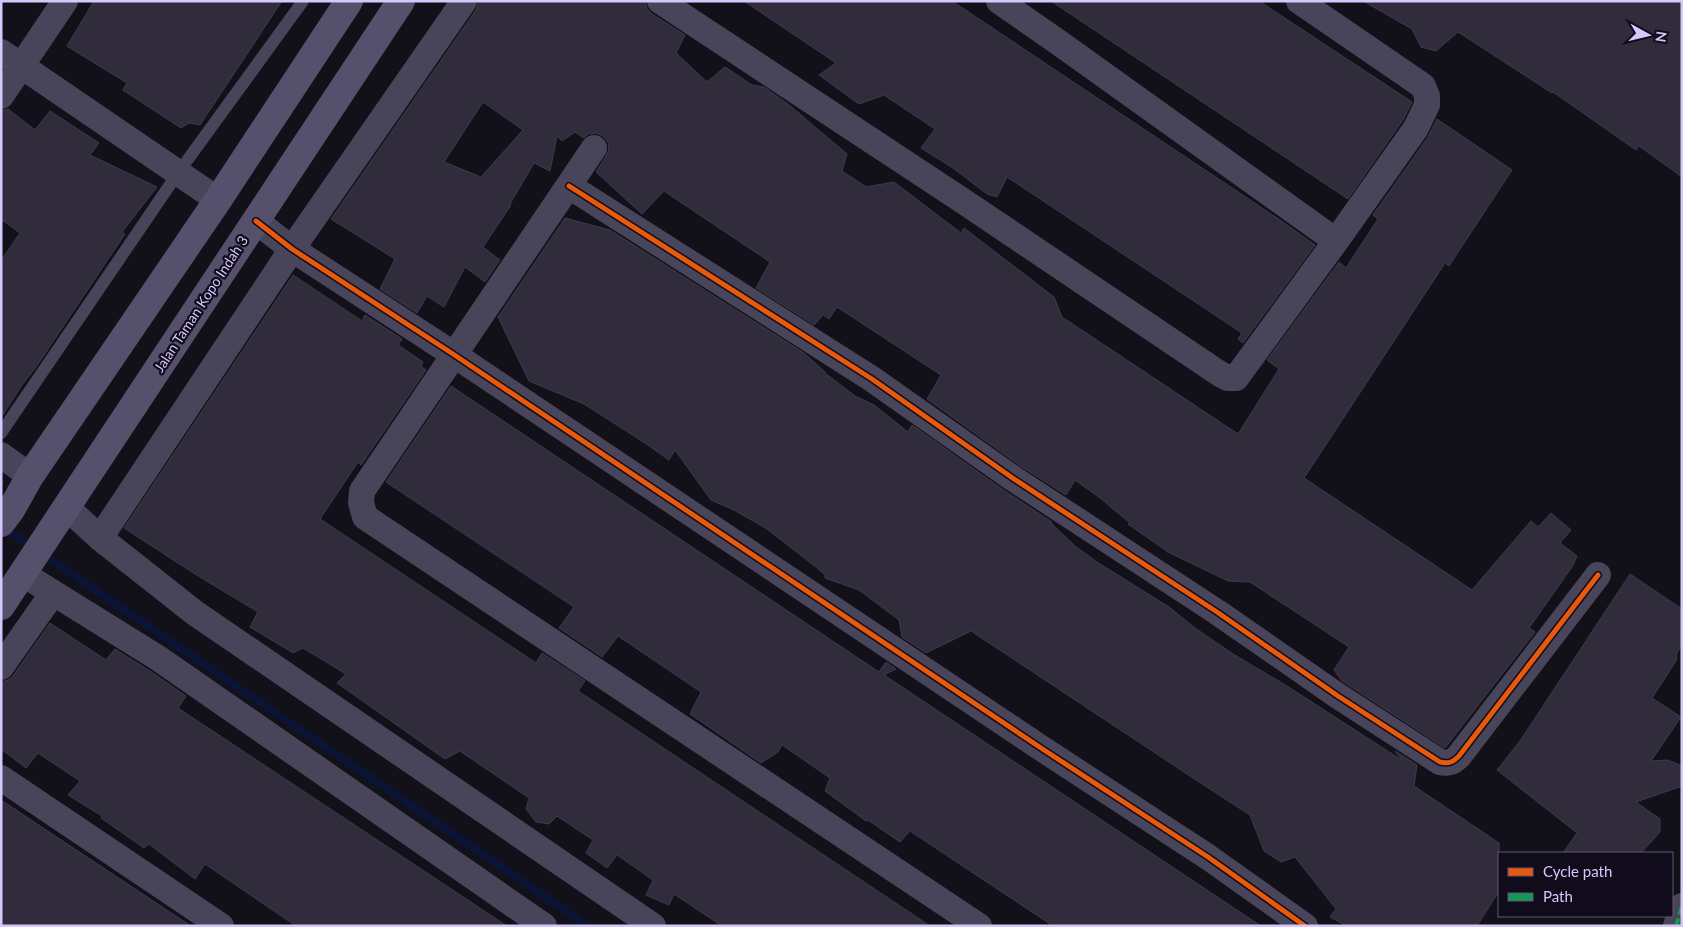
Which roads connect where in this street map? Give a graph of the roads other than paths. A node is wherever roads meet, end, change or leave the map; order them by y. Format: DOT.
graph roads {
  1 [pos="65,1"];
  2 [pos="303,1"];
  3 [pos="349,1"];
  4 [pos="400,1"];
  5 [pos="464,1"];
  6 [pos="999,1"];
  7 [pos="1299,1"];
  8 [pos="669,4"];
  9 [pos="11,59"];
  10 [pos="1,96"];
  11 [pos="594,148"];
  12 [pos="178,173"];
  13 [pos="569,186"];
  14 [pos="218,200"];
  15 [pos="256,222"];
  16 [pos="1336,241"];
  17 [pos="292,249"];
  18 [pos="453,354"];
  19 [pos="1,433"];
  20 [pos="1,455"];
  21 [pos="30,476"];
  22 [pos="67,508"];
  23 [pos="6,517"];
  24 [pos="100,538"];
  25 [pos="37,553"];
  26 [pos="1598,575"];
  27 [pos="53,593"];
  28 [pos="1,606"];
  29 [pos="1,667"];
  30 [pos="1,778"];
  31 [pos="1682,906"];
  32 [pos="221,926"];
  33 [pos="544,926"];
  34 [pos="653,926"];
  35 [pos="979,926"];
  36 [pos="1305,926"];
  37 [pos="1676,926"];
  1 -- 9 [label="street"];
  2 -- 12 [label="lane"];
  3 -- 14 [label="main road"];
  4 -- 15 [label="main road, Jalan Taman Kopo Indah 3"];
  5 -- 17 [label="street"];
  6 -- 16 [label="street"];
  7 -- 16 [label="street"];
  8 -- 16 [label="street"];
  9 -- 10 [label="street"];
  9 -- 12 [label="street"];
  11 -- 13 [label="street"];
  12 -- 14 [label="street"];
  12 -- 19 [label="lane"];
  13 -- 18 [label="street"];
  13 -- 26 [label="street"];
  14 -- 21 [label="main road"];
  15 -- 17 [label="street"];
  15 -- 22 [label="main road, Jalan Taman Kopo Indah 3"];
  17 -- 18 [label="street"];
  17 -- 24 [label="street"];
  18 -- 35 [label="street"];
  18 -- 36 [label="street"];
  20 -- 21 [label="street"];
  21 -- 23 [label="main road"];
  22 -- 24 [label="street"];
  22 -- 25 [label="main road, Jalan Taman Kopo Indah 3"];
  24 -- 34 [label="street"];
  25 -- 27 [label="street"];
  25 -- 28 [label="main road, Jalan Taman Kopo Indah 3"];
  27 -- 29 [label="street"];
  27 -- 33 [label="street"];
  30 -- 32 [label="street"];
  31 -- 37 [label="street"];
}
